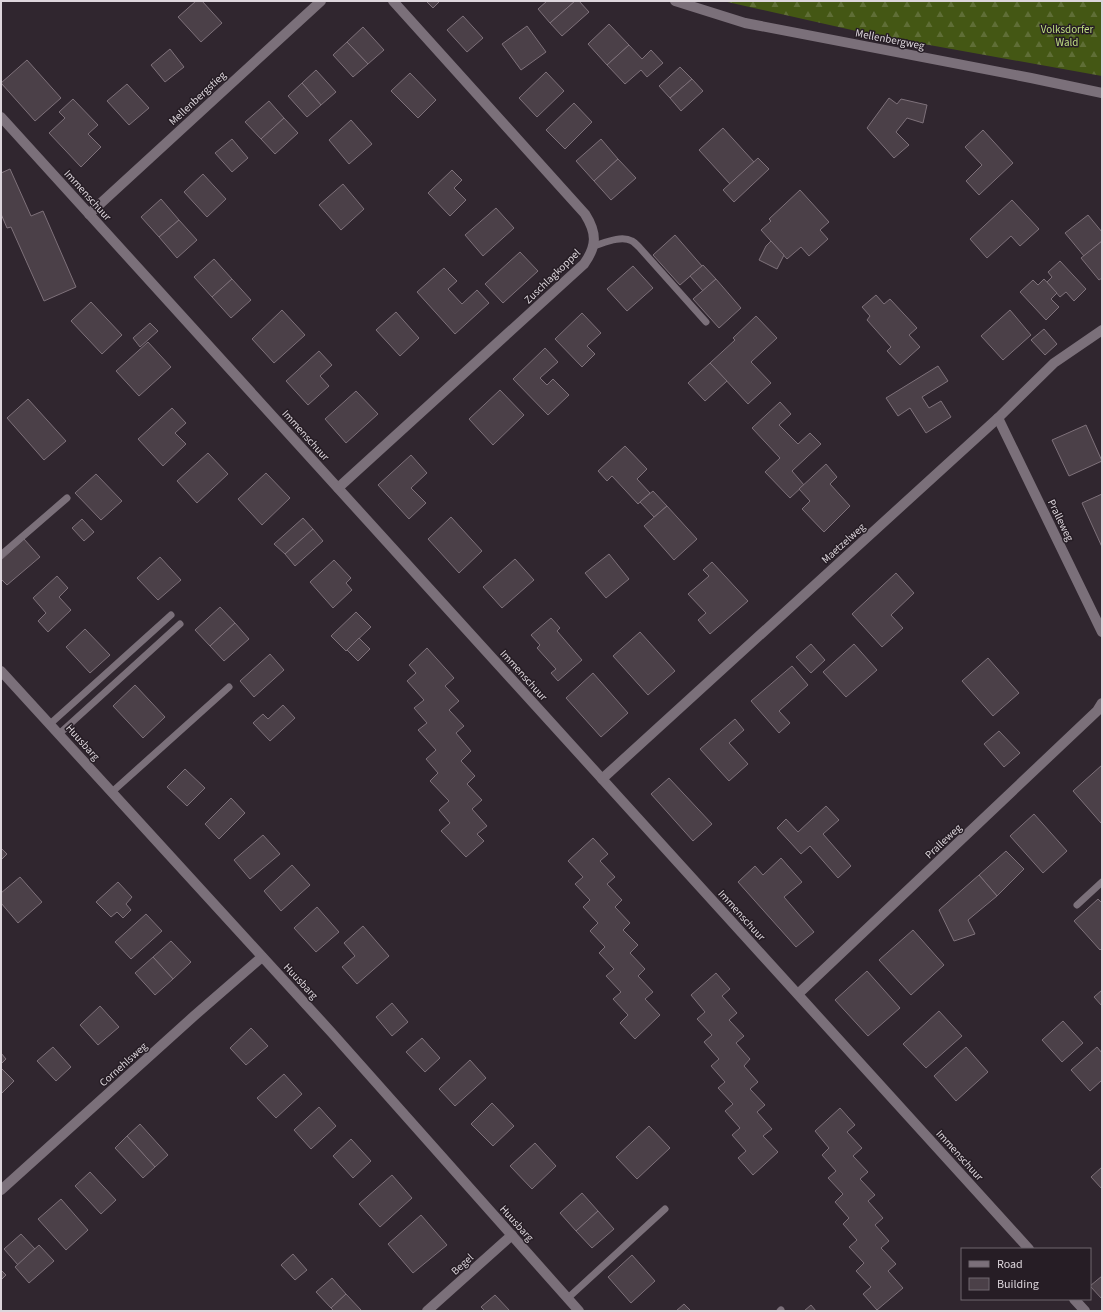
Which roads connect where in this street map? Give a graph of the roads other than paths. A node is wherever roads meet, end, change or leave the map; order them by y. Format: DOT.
graph roads {
  1 [pos="321,1"];
  2 [pos="393,1"];
  3 [pos="675,1"];
  4 [pos="1102,93"];
  5 [pos="1,117"];
  6 [pos="89,214"];
  7 [pos="594,246"];
  8 [pos="706,322"];
  9 [pos="1102,330"];
  10 [pos="998,418"];
  11 [pos="338,488"];
  12 [pos="67,498"];
  13 [pos="1,555"];
  14 [pos="171,615"];
  15 [pos="180,624"];
  16 [pos="1102,632"];
  17 [pos="1,671"];
  18 [pos="229,687"];
  19 [pos="1102,703"];
  20 [pos="50,724"];
  21 [pos="59,734"];
  22 [pos="602,778"];
  23 [pos="112,792"];
  24 [pos="1102,882"];
  25 [pos="1077,905"];
  26 [pos="262,957"];
  27 [pos="798,994"];
  28 [pos="1,1190"];
  29 [pos="665,1209"];
  30 [pos="512,1235"];
  31 [pos="1028,1248"];
  32 [pos="568,1298"];
  33 [pos="1075,1300"];
  34 [pos="427,1311"];
  35 [pos="579,1311"];
  36 [pos="1085,1311"];
  1 -- 6 [label="street, Mellenbergstieg"];
  2 -- 7 [label="street, Zuschlagkoppel"];
  3 -- 4 [label="street, Mellenbergweg"];
  5 -- 6 [label="street, Immenschuur"];
  6 -- 11 [label="street, Immenschuur"];
  7 -- 8 [label="lane"];
  7 -- 11 [label="street, Zuschlagkoppel"];
  9 -- 10 [label="street, Maetzelweg"];
  10 -- 16 [label="street, Pralleweg"];
  10 -- 22 [label="street, Maetzelweg"];
  11 -- 22 [label="street, Immenschuur"];
  12 -- 13 [label="lane"];
  14 -- 20 [label="lane"];
  15 -- 21 [label="lane"];
  17 -- 20 [label="street, Huusbarg"];
  18 -- 23 [label="lane"];
  19 -- 27 [label="street, Pralleweg"];
  20 -- 21 [label="street, Huusbarg"];
  21 -- 23 [label="street, Huusbarg"];
  22 -- 27 [label="street, Immenschuur"];
  23 -- 26 [label="street, Huusbarg"];
  24 -- 25 [label="lane"];
  26 -- 28 [label="street, Cornehlsweg"];
  26 -- 30 [label="street, Huusbarg"];
  27 -- 31 [label="street, Immenschuur"];
  29 -- 32 [label="lane"];
  30 -- 32 [label="street, Huusbarg"];
  30 -- 34 [label="street, Begel"];
  32 -- 35 [label="street, Huusbarg"];
  33 -- 36 [label="street"];
}
